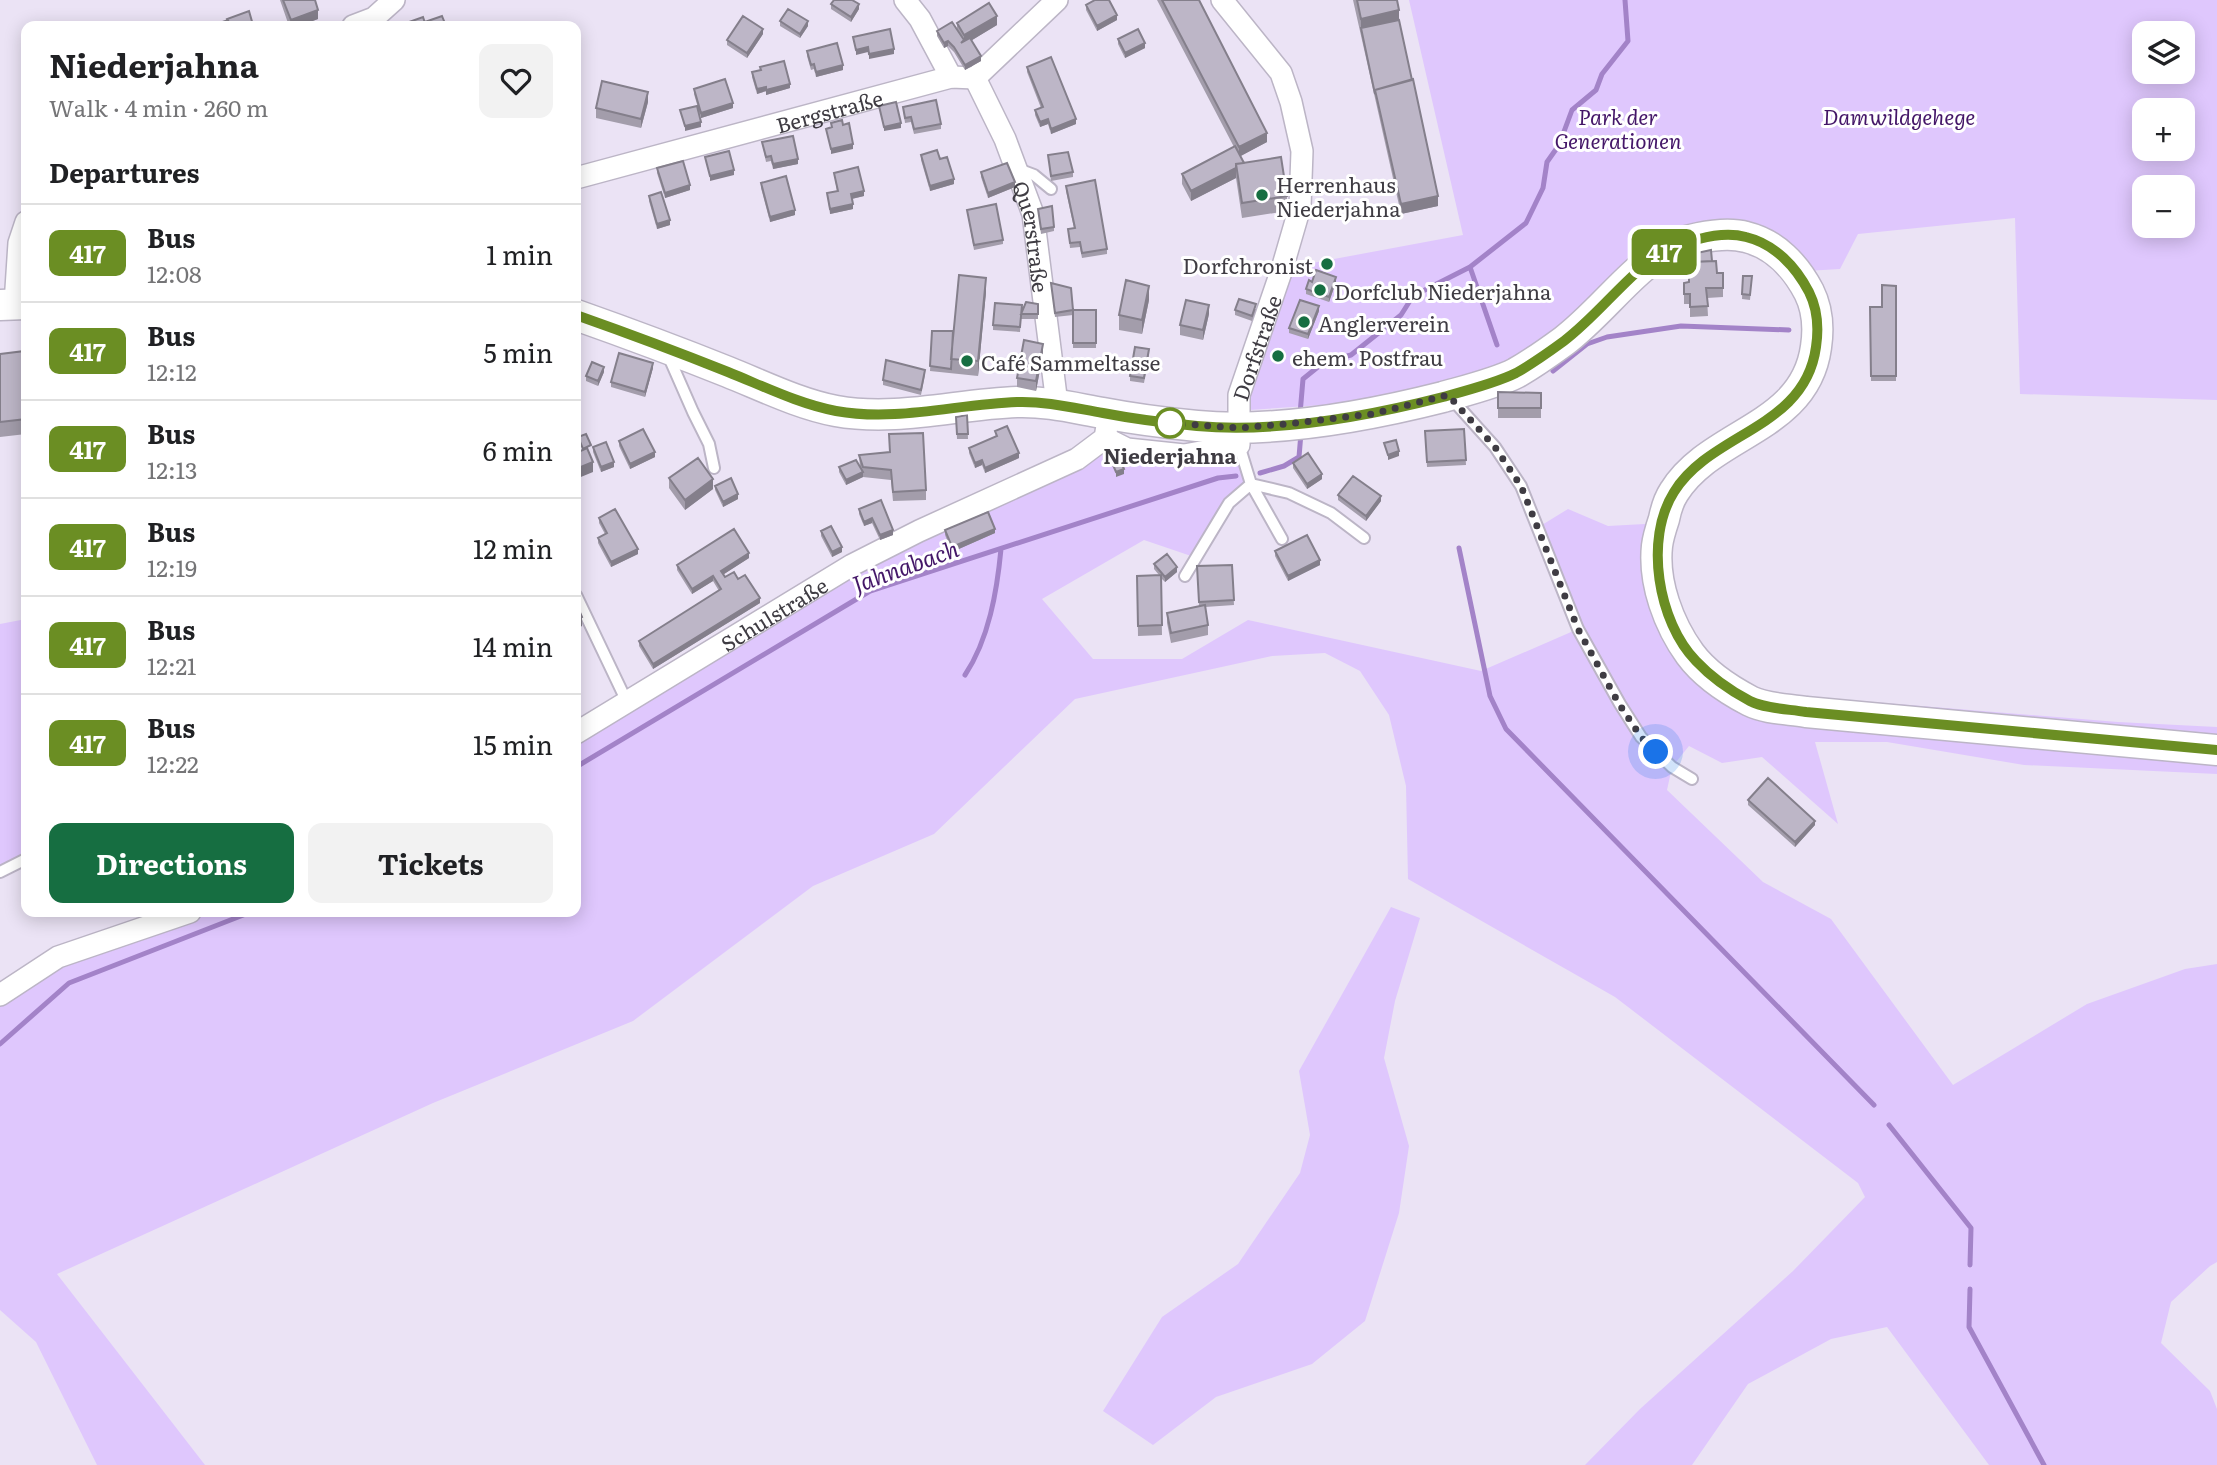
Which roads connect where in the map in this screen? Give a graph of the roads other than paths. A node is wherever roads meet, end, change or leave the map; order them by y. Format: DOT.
graph roads {
  1 [pos="394,0"];
  2 [pos="905,0"];
  3 [pos="1057,0"];
  4 [pos="1222,0"];
  5 [pos="368,21"];
  6 [pos="951,77"];
  7 [pos="975,78"];
  8 [pos="1015,168"];
  9 [pos="581,177"];
  10 [pos="1051,189"];
  11 [pos="21,237"];
  12 [pos="14,304"];
  13 [pos="581,317"];
  14 [pos="665,347"];
  15 [pos="1448,395"];
  16 [pos="1058,404"];
  17 [pos="1107,426"];
  18 [pos="1238,437"];
  19 [pos="714,468"];
  20 [pos="1251,484"];
  21 [pos="1364,538"];
  22 [pos="1282,539"];
  23 [pos="1185,576"];
  24 [pos="581,605"];
  25 [pos="627,702"];
  26 [pos="581,730"];
  27 [pos="2217,750"];
  28 [pos="1692,779"];
  29 [pos="21,862"];
  30 [pos="0,872"];
  31 [pos="175,917"];
  32 [pos="0,995"];
  1 -- 5 [label="street"];
  2 -- 6 [label="street"];
  3 -- 7 [label="street"];
  4 -- 18 [label="street, Dorfstraße"];
  6 -- 7 [label="street, Bergstraße"];
  6 -- 9 [label="street, Bergstraße"];
  7 -- 8 [label="street, Querstraße"];
  8 -- 10 [label="lane"];
  8 -- 16 [label="street, Querstraße"];
  11 -- 12 [label="street"];
  13 -- 14 [label="street"];
  14 -- 16 [label="street"];
  14 -- 19 [label="lane"];
  15 -- 18 [label="street"];
  15 -- 27 [label="street"];
  15 -- 28 [label="lane"];
  16 -- 17 [label="street"];
  17 -- 18 [label="street"];
  17 -- 25 [label="street, Schulstraße"];
  18 -- 20 [label="lane"];
  20 -- 21 [label="lane"];
  20 -- 22 [label="lane"];
  20 -- 23 [label="lane"];
  24 -- 25 [label="lane"];
  25 -- 26 [label="street, Schulstraße"];
  29 -- 30 [label="lane"];
  31 -- 32 [label="street"];
}
